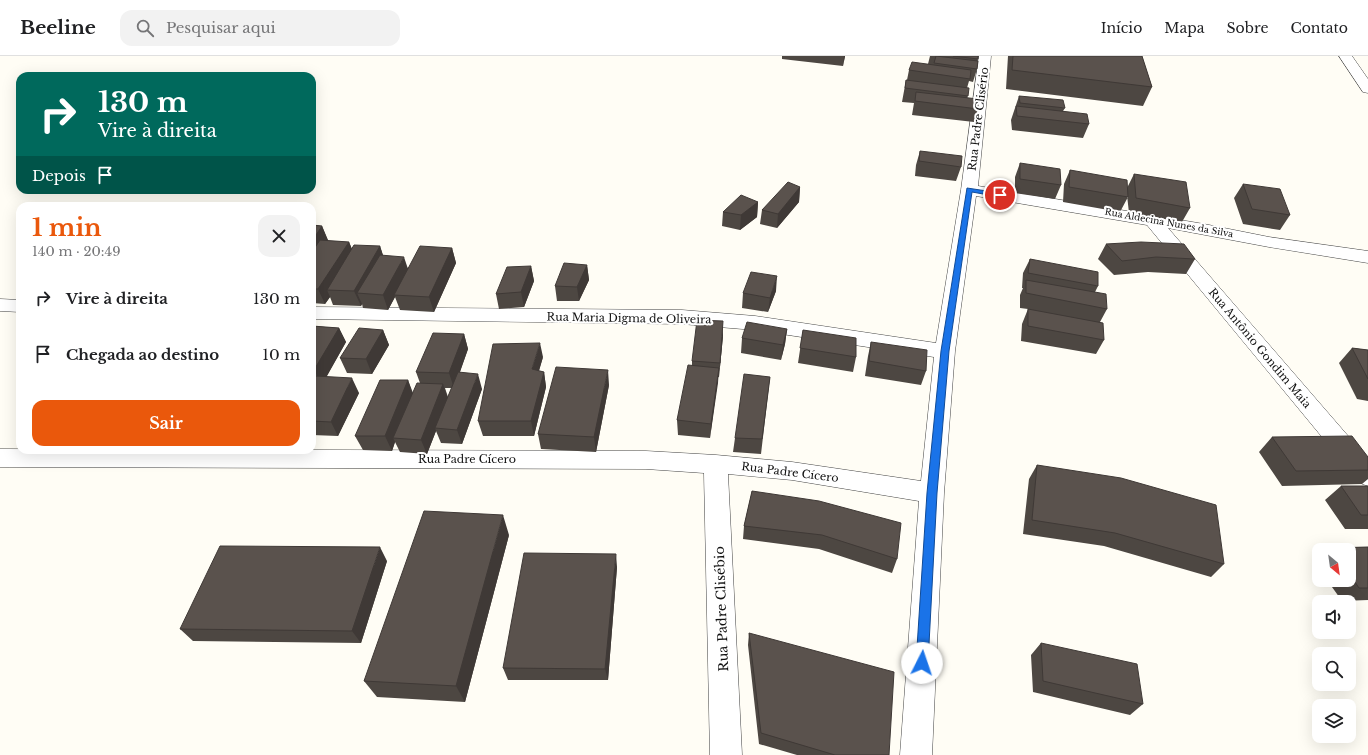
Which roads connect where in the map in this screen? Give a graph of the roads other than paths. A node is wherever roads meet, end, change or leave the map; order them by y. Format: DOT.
graph roads {
  1 [pos="985,56"];
  2 [pos="1345,56"];
  3 [pos="1368,89"];
  4 [pos="969,190"];
  5 [pos="1152,220"];
  6 [pos="1368,257"];
  7 [pos="0,305"];
  8 [pos="16,306"];
  9 [pos="316,313"];
  10 [pos="945,351"];
  11 [pos="0,458"];
  12 [pos="716,464"];
  13 [pos="1368,476"];
  14 [pos="932,493"];
  15 [pos="726,755"];
  16 [pos="916,755"];
  1 -- 4 [label="street, Rua Padre Clisério"];
  2 -- 3 [label="street"];
  4 -- 5 [label="street, Rua Aldecina Nunes da Silva"];
  4 -- 10 [label="street, Rua Padre Clisério"];
  5 -- 6 [label="street, Rua Aldecina Nunes da Silva"];
  5 -- 13 [label="street, Rua Antônio Gondim Maia"];
  7 -- 8 [label="street"];
  9 -- 10 [label="street, Rua Maria Digma de Oliveira"];
  10 -- 14 [label="street, Rua Padre Clisério"];
  11 -- 12 [label="street, Rua Padre Cícero"];
  12 -- 14 [label="street, Rua Padre Cícero"];
  12 -- 15 [label="street, Rua Padre Clisébio"];
  14 -- 16 [label="street, Rua Padre Clisério"];
}
